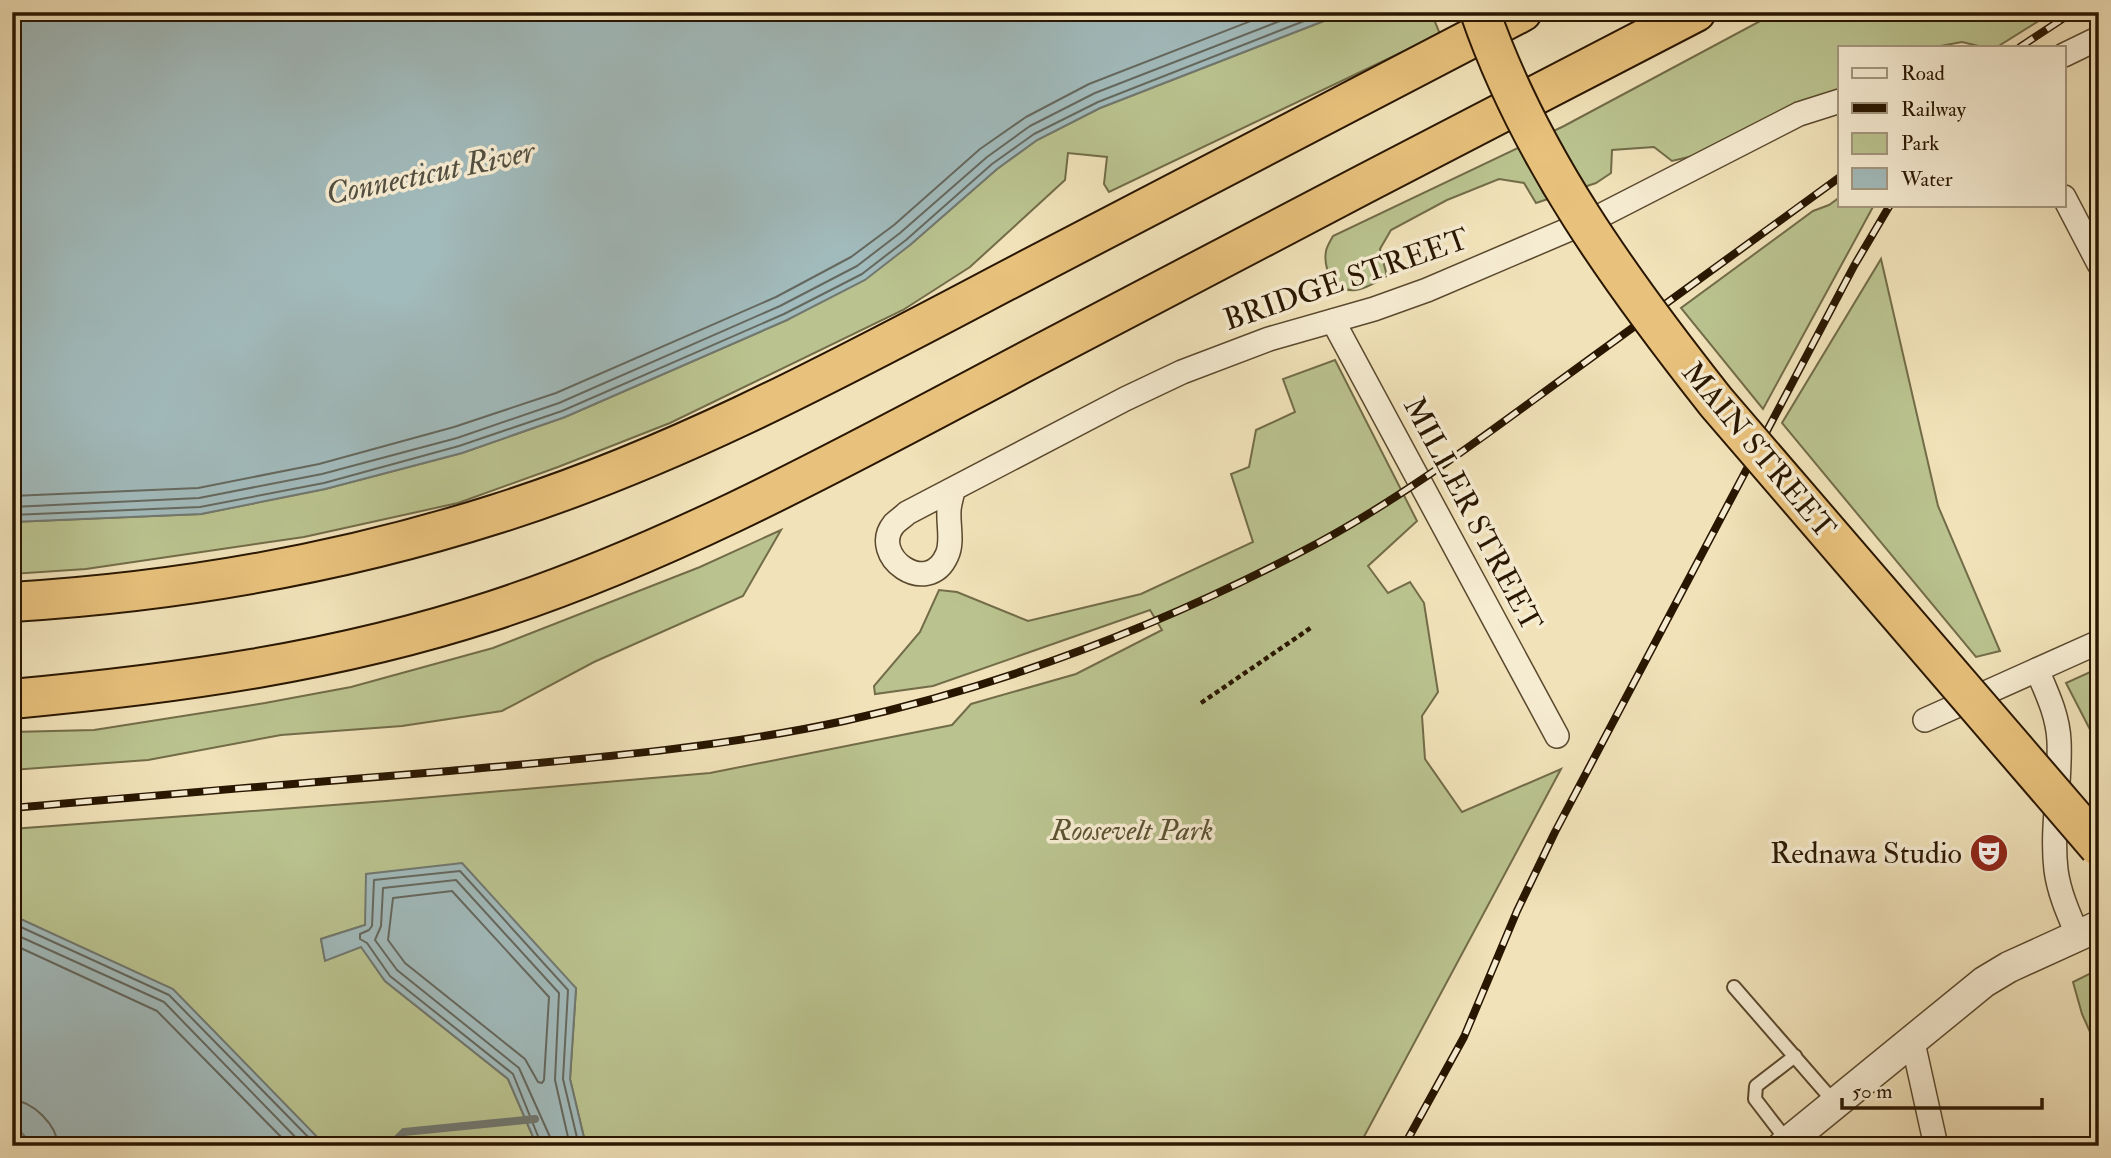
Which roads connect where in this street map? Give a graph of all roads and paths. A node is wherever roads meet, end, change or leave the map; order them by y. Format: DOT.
graph roads {
  1 [pos="1480,12"];
  2 [pos="1521,12"];
  3 [pos="1696,12"];
  4 [pos="2099,38"];
  5 [pos="2066,54"];
  6 [pos="1838,102"];
  7 [pos="2066,201"];
  8 [pos="2099,264"];
  9 [pos="1333,321"];
  10 [pos="953,490"];
  11 [pos="12,602"];
  12 [pos="1311,627"];
  13 [pos="2099,642"];
  14 [pos="2037,670"];
  15 [pos="12,699"];
  16 [pos="1201,703"];
  17 [pos="1926,720"];
  18 [pos="1557,736"];
  19 [pos="2099,847"];
  20 [pos="2088,931"];
  21 [pos="1734,987"];
  22 [pos="1912,1038"];
  23 [pos="1795,1056"];
  24 [pos="1835,1103"];
  25 [pos="1785,1144"];
  26 [pos="1936,1146"];
  1 -- 19 [label="highway, MAIN STREET, bridge"];
  2 -- 11 [label="highway"];
  3 -- 15 [label="highway"];
  4 -- 5 [label="street"];
  6 -- 9 [label="street, BRIDGE STREET"];
  7 -- 8 [label="street"];
  9 -- 10 [label="street, BRIDGE STREET"];
  9 -- 18 [label="street, MILLER STREET"];
  12 -- 16 [label="path"];
  13 -- 14 [label="street"];
  14 -- 17 [label="street"];
  14 -- 20 [label="street"];
  20 -- 22 [label="street"];
  21 -- 23 [label="lane"];
  22 -- 24 [label="street"];
  22 -- 26 [label="street"];
  23 -- 24 [label="lane"];
  23 -- 25 [label="lane"];
  24 -- 25 [label="street"];
}
